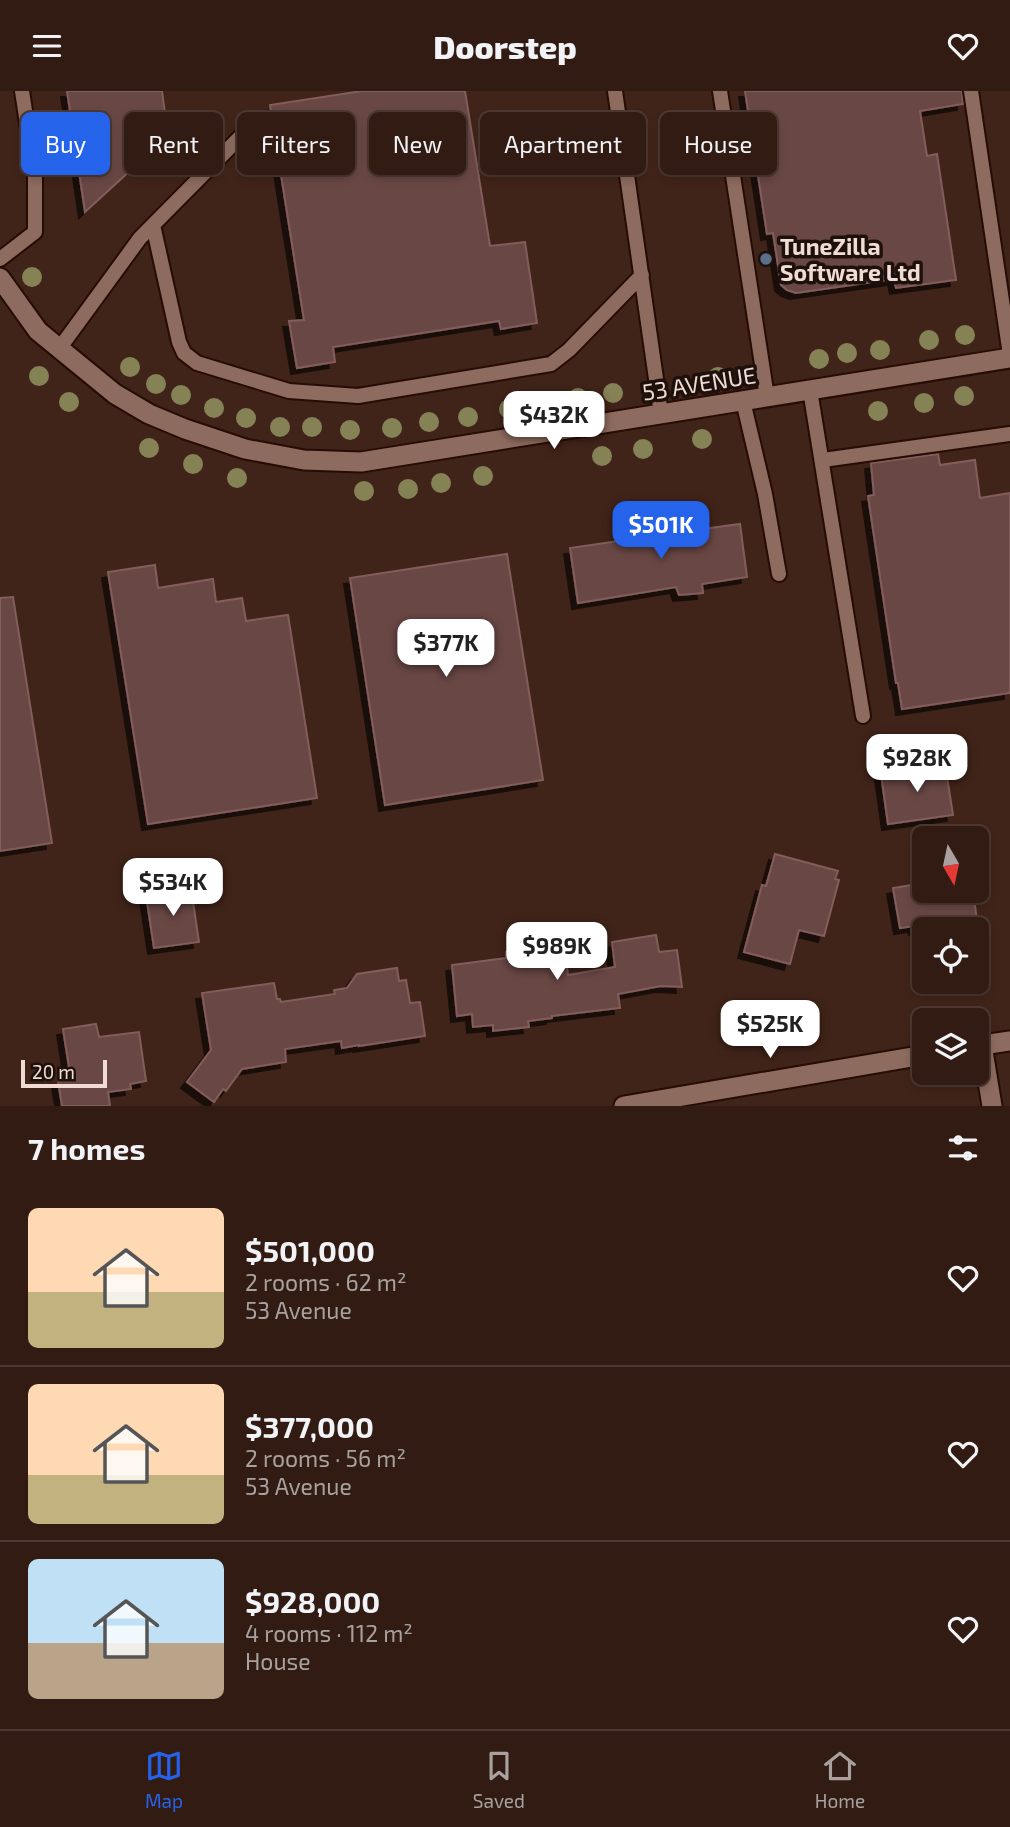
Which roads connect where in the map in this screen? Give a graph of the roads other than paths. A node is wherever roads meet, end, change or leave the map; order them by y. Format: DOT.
graph roads {
  1 [pos="22,91"];
  2 [pos="615,91"];
  3 [pos="720,91"];
  4 [pos="971,91"];
  5 [pos="237,140"];
  6 [pos="153,225"];
  7 [pos="0,259"];
  8 [pos="642,275"];
  9 [pos="0,278"];
  10 [pos="58,349"];
  11 [pos="1010,356"];
  12 [pos="810,390"];
  13 [pos="767,397"];
  14 [pos="743,401"];
  15 [pos="662,414"];
  16 [pos="1010,434"];
  17 [pos="823,460"];
  18 [pos="779,574"];
  19 [pos="863,716"];
  20 [pos="1010,1041"];
  21 [pos="989,1044"];
  22 [pos="912,1057"];
  23 [pos="987,1085"];
  24 [pos="624,1106"];
  25 [pos="992,1106"];
  1 -- 7 [label="lane"];
  2 -- 8 [label="lane"];
  3 -- 13 [label="lane"];
  4 -- 11 [label="lane"];
  5 -- 6 [label="lane"];
  6 -- 8 [label="lane"];
  6 -- 10 [label="lane"];
  8 -- 15 [label="lane"];
  9 -- 10 [label="street, 53 AVENUE"];
  10 -- 15 [label="street, 53 AVENUE"];
  11 -- 12 [label="street, 53 AVENUE"];
  12 -- 13 [label="street, 53 AVENUE"];
  12 -- 17 [label="lane"];
  13 -- 14 [label="street, 53 AVENUE"];
  14 -- 15 [label="street, 53 AVENUE"];
  14 -- 18 [label="lane"];
  16 -- 17 [label="lane"];
  17 -- 19 [label="lane"];
  20 -- 21 [label="street"];
  22 -- 24 [label="street"];
  23 -- 25 [label="street"];
}
